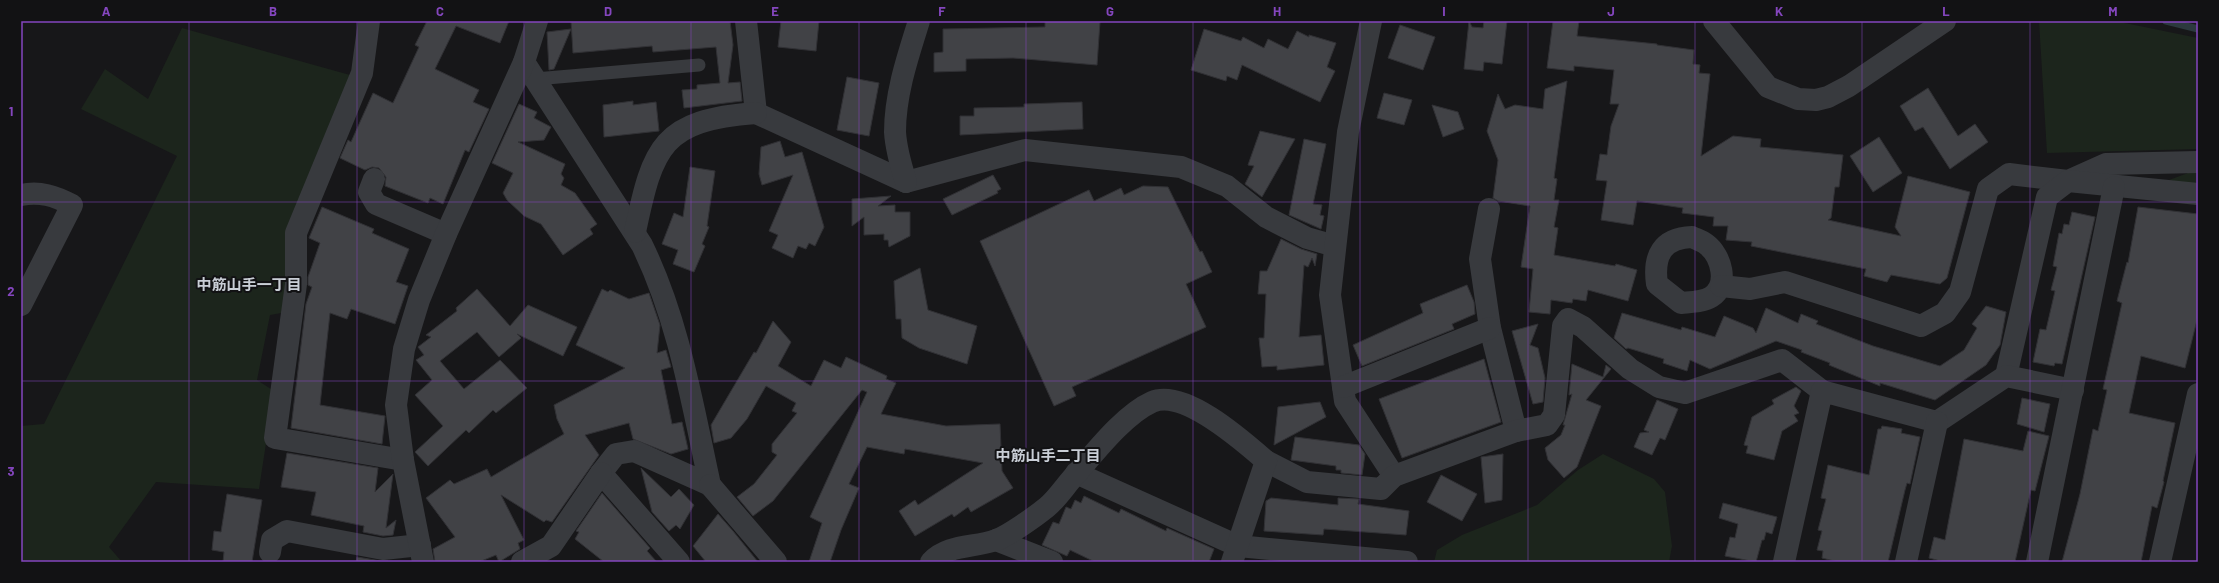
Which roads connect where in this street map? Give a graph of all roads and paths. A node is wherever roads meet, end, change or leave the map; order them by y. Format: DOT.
graph roads {
  1 [pos="369,21"];
  2 [pos="537,21"];
  3 [pos="746,21"];
  4 [pos="919,21"];
  5 [pos="1371,21"];
  6 [pos="1714,21"];
  7 [pos="1945,21"];
  8 [pos="700,65"];
  9 [pos="529,70"];
  10 [pos="756,113"];
  11 [pos="2198,162"];
  12 [pos="374,178"];
  13 [pos="2068,181"];
  14 [pos="906,182"];
  15 [pos="2114,187"];
  16 [pos="2198,194"];
  17 [pos="21,196"];
  18 [pos="1488,209"];
  19 [pos="635,232"];
  20 [pos="446,234"];
  21 [pos="1335,246"];
  22 [pos="1721,286"];
  23 [pos="21,305"];
  24 [pos="1490,328"];
  25 [pos="2006,376"];
  26 [pos="1343,387"];
  27 [pos="2073,390"];
  28 [pos="1822,391"];
  29 [pos="2198,394"];
  30 [pos="1937,422"];
  31 [pos="1516,431"];
  32 [pos="403,460"];
  33 [pos="1266,461"];
  34 [pos="601,473"];
  35 [pos="1076,473"];
  36 [pos="1394,476"];
  37 [pos="710,485"];
  38 [pos="996,540"];
  39 [pos="270,552"];
  40 [pos="422,554"];
  41 [pos="1235,554"];
  42 [pos="522,562"];
  43 [pos="679,562"];
  44 [pos="776,562"];
  45 [pos="931,562"];
  46 [pos="1052,562"];
  47 [pos="1407,562"];
  48 [pos="1784,562"];
  49 [pos="1906,562"];
  50 [pos="2037,562"];
  51 [pos="2160,562"];
  1 -- 32 [label="street"];
  2 -- 9 [label="street"];
  3 -- 10 [label="street"];
  4 -- 14 [label="street"];
  5 -- 21 [label="street"];
  6 -- 7 [label="street"];
  8 -- 9 [label="lane"];
  9 -- 19 [label="street"];
  9 -- 20 [label="street"];
  10 -- 14 [label="street"];
  10 -- 19 [label="street"];
  11 -- 13 [label="street"];
  12 -- 20 [label="street"];
  13 -- 15 [label="street"];
  13 -- 22 [label="street"];
  13 -- 25 [label="street"];
  14 -- 21 [label="street"];
  15 -- 16 [label="street"];
  15 -- 27 [label="street"];
  17 -- 23 [label="street"];
  18 -- 24 [label="street"];
  19 -- 37 [label="street"];
  20 -- 32 [label="street"];
  21 -- 26 [label="street"];
  24 -- 26 [label="street"];
  24 -- 31 [label="street"];
  25 -- 27 [label="street"];
  25 -- 30 [label="street"];
  26 -- 36 [label="street"];
  27 -- 50 [label="street"];
  28 -- 30 [label="street"];
  28 -- 31 [label="street"];
  28 -- 48 [label="street"];
  29 -- 51 [label="street"];
  30 -- 49 [label="street"];
  31 -- 36 [label="street"];
  32 -- 40 [label="street"];
  33 -- 35 [label="street"];
  33 -- 36 [label="street"];
  33 -- 41 [label="street"];
  34 -- 37 [label="street"];
  34 -- 42 [label="street"];
  34 -- 43 [label="street"];
  35 -- 38 [label="street"];
  35 -- 41 [label="street"];
  37 -- 44 [label="street"];
  38 -- 45 [label="street"];
  38 -- 46 [label="street"];
  39 -- 40 [label="street"];
  41 -- 47 [label="street"];
}
